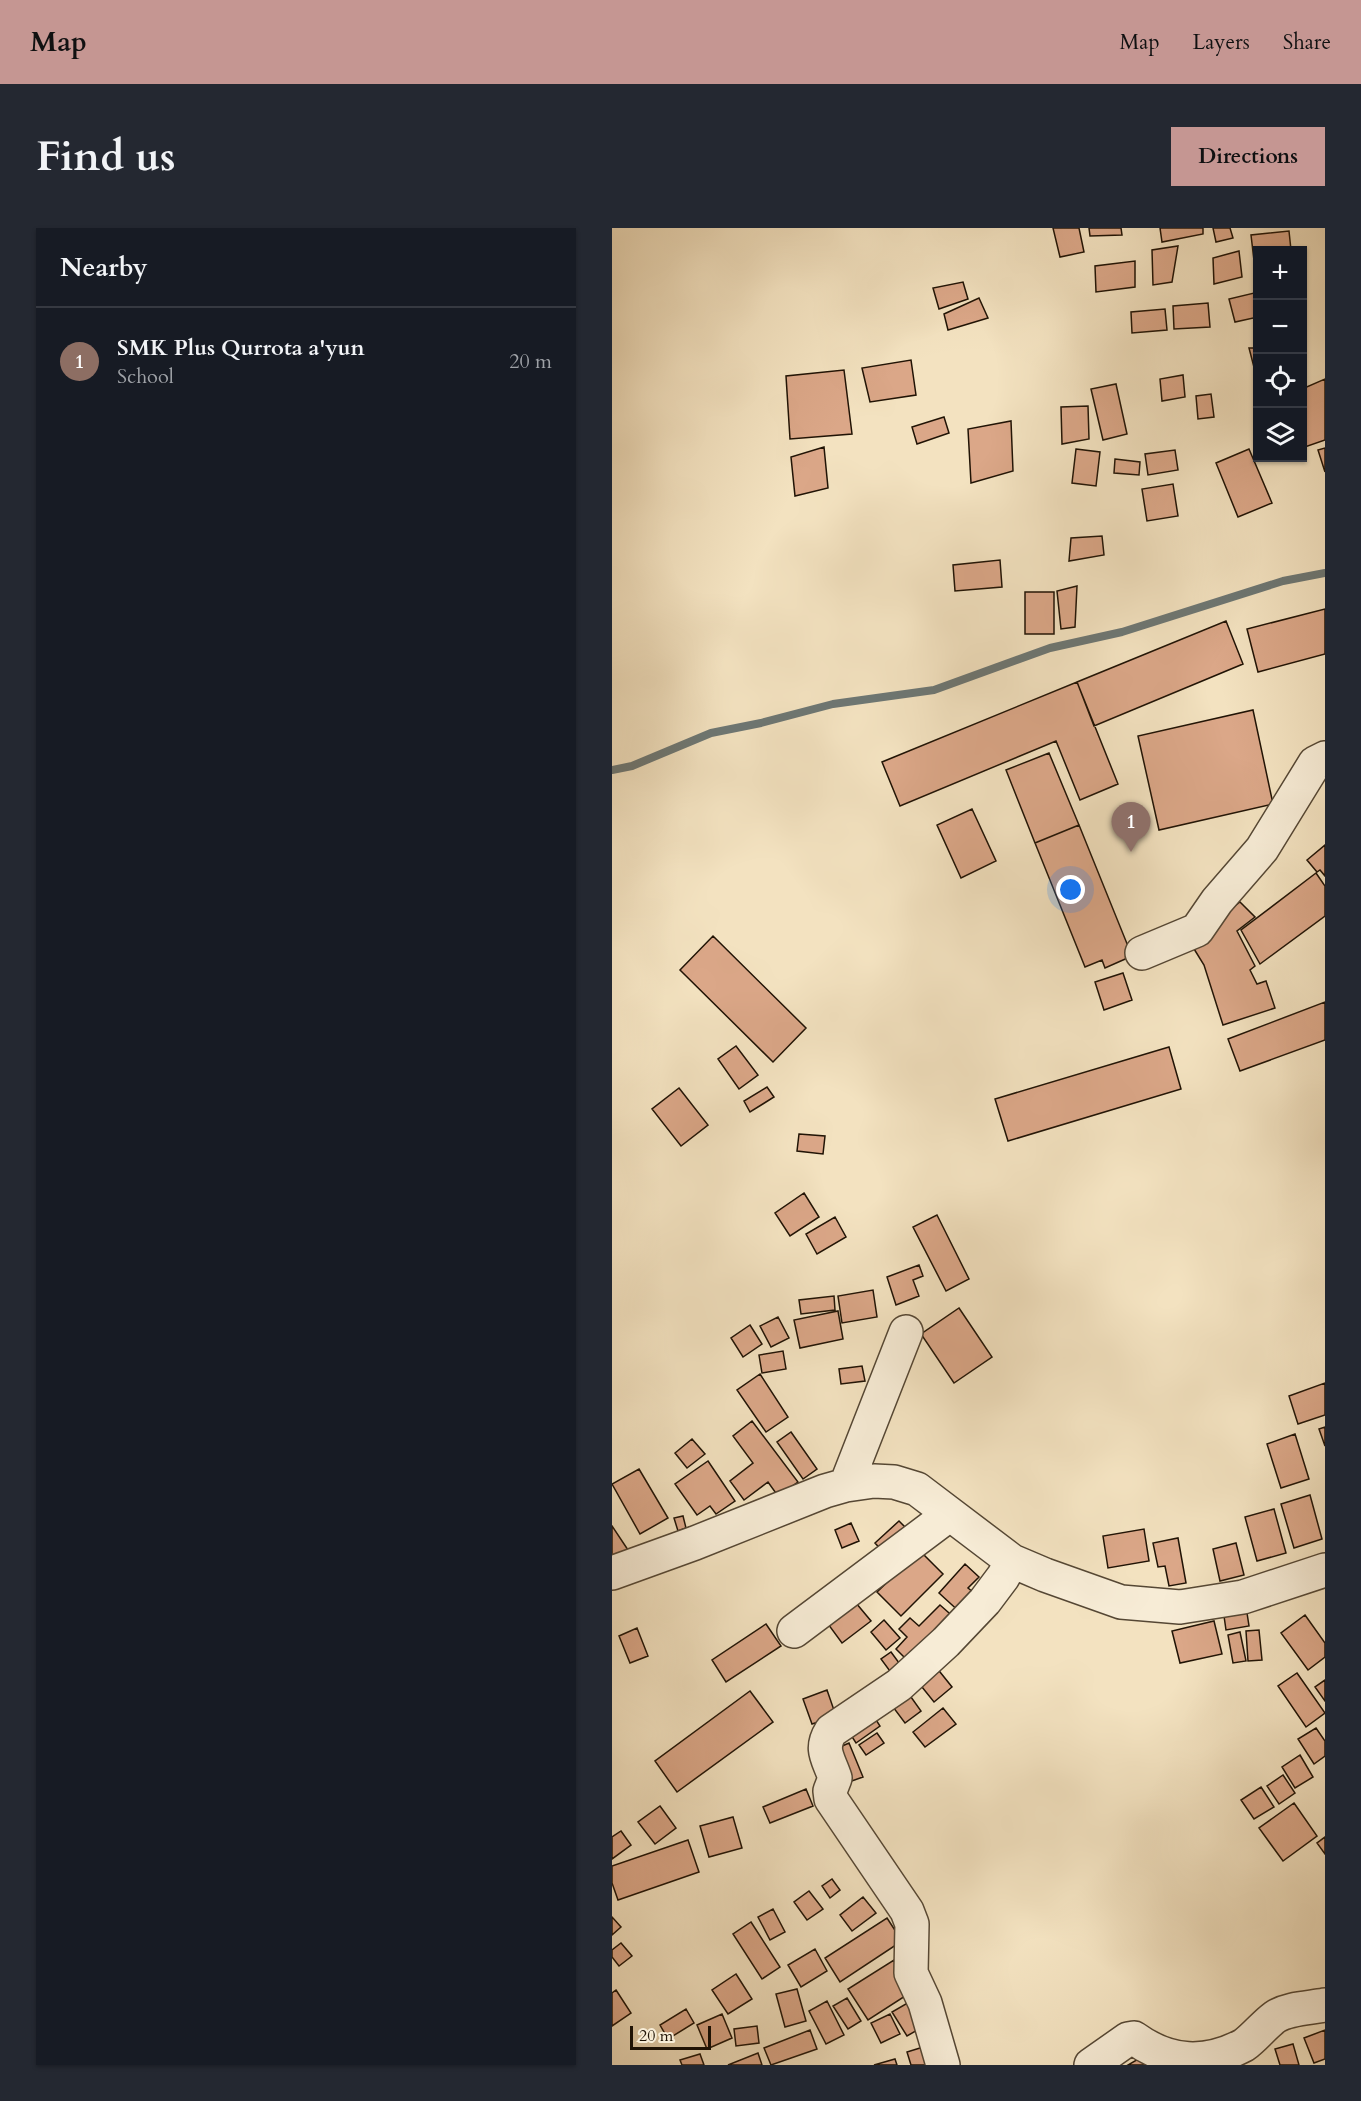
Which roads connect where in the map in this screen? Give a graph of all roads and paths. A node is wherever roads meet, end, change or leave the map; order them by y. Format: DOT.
graph roads {
  1 [pos="1325,758"];
  2 [pos="1142,953"];
  3 [pos="906,1332"];
  4 [pos="846,1485"];
  5 [pos="950,1514"];
  6 [pos="1012,1561"];
  7 [pos="1325,1570"];
  8 [pos="612,1573"];
  9 [pos="794,1631"];
  10 [pos="1325,2005"];
  11 [pos="943,2065"];
  12 [pos="1091,2065"];
  1 -- 2 [label="street"];
  3 -- 4 [label="street"];
  4 -- 5 [label="street"];
  4 -- 8 [label="street"];
  5 -- 6 [label="street"];
  5 -- 9 [label="street"];
  6 -- 7 [label="street"];
  6 -- 11 [label="street"];
  10 -- 12 [label="street"];
}
